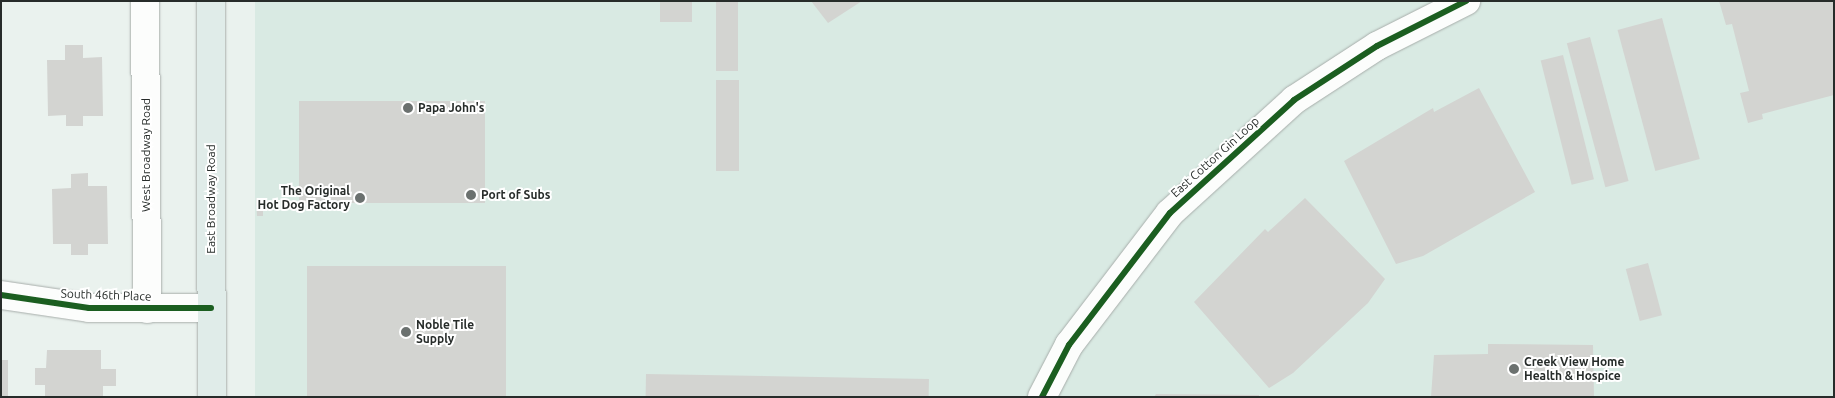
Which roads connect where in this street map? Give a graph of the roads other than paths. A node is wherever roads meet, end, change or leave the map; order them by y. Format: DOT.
graph roads {
  1 [pos="146,1"];
  2 [pos="211,1"];
  3 [pos="1466,1"];
  4 [pos="1,295"];
  5 [pos="211,308"];
  6 [pos="147,309"];
  7 [pos="212,397"];
  8 [pos="1042,397"];
  1 -- 6 [label="street, West Broadway Road"];
  2 -- 5 [label="main road, East Broadway Road"];
  3 -- 8 [label="street, East Cotton Gin Loop"];
  4 -- 6 [label="street, South 46th Place"];
  5 -- 6 [label="street, South 46th Place"];
  5 -- 7 [label="main road, East Broadway Road"];
}
